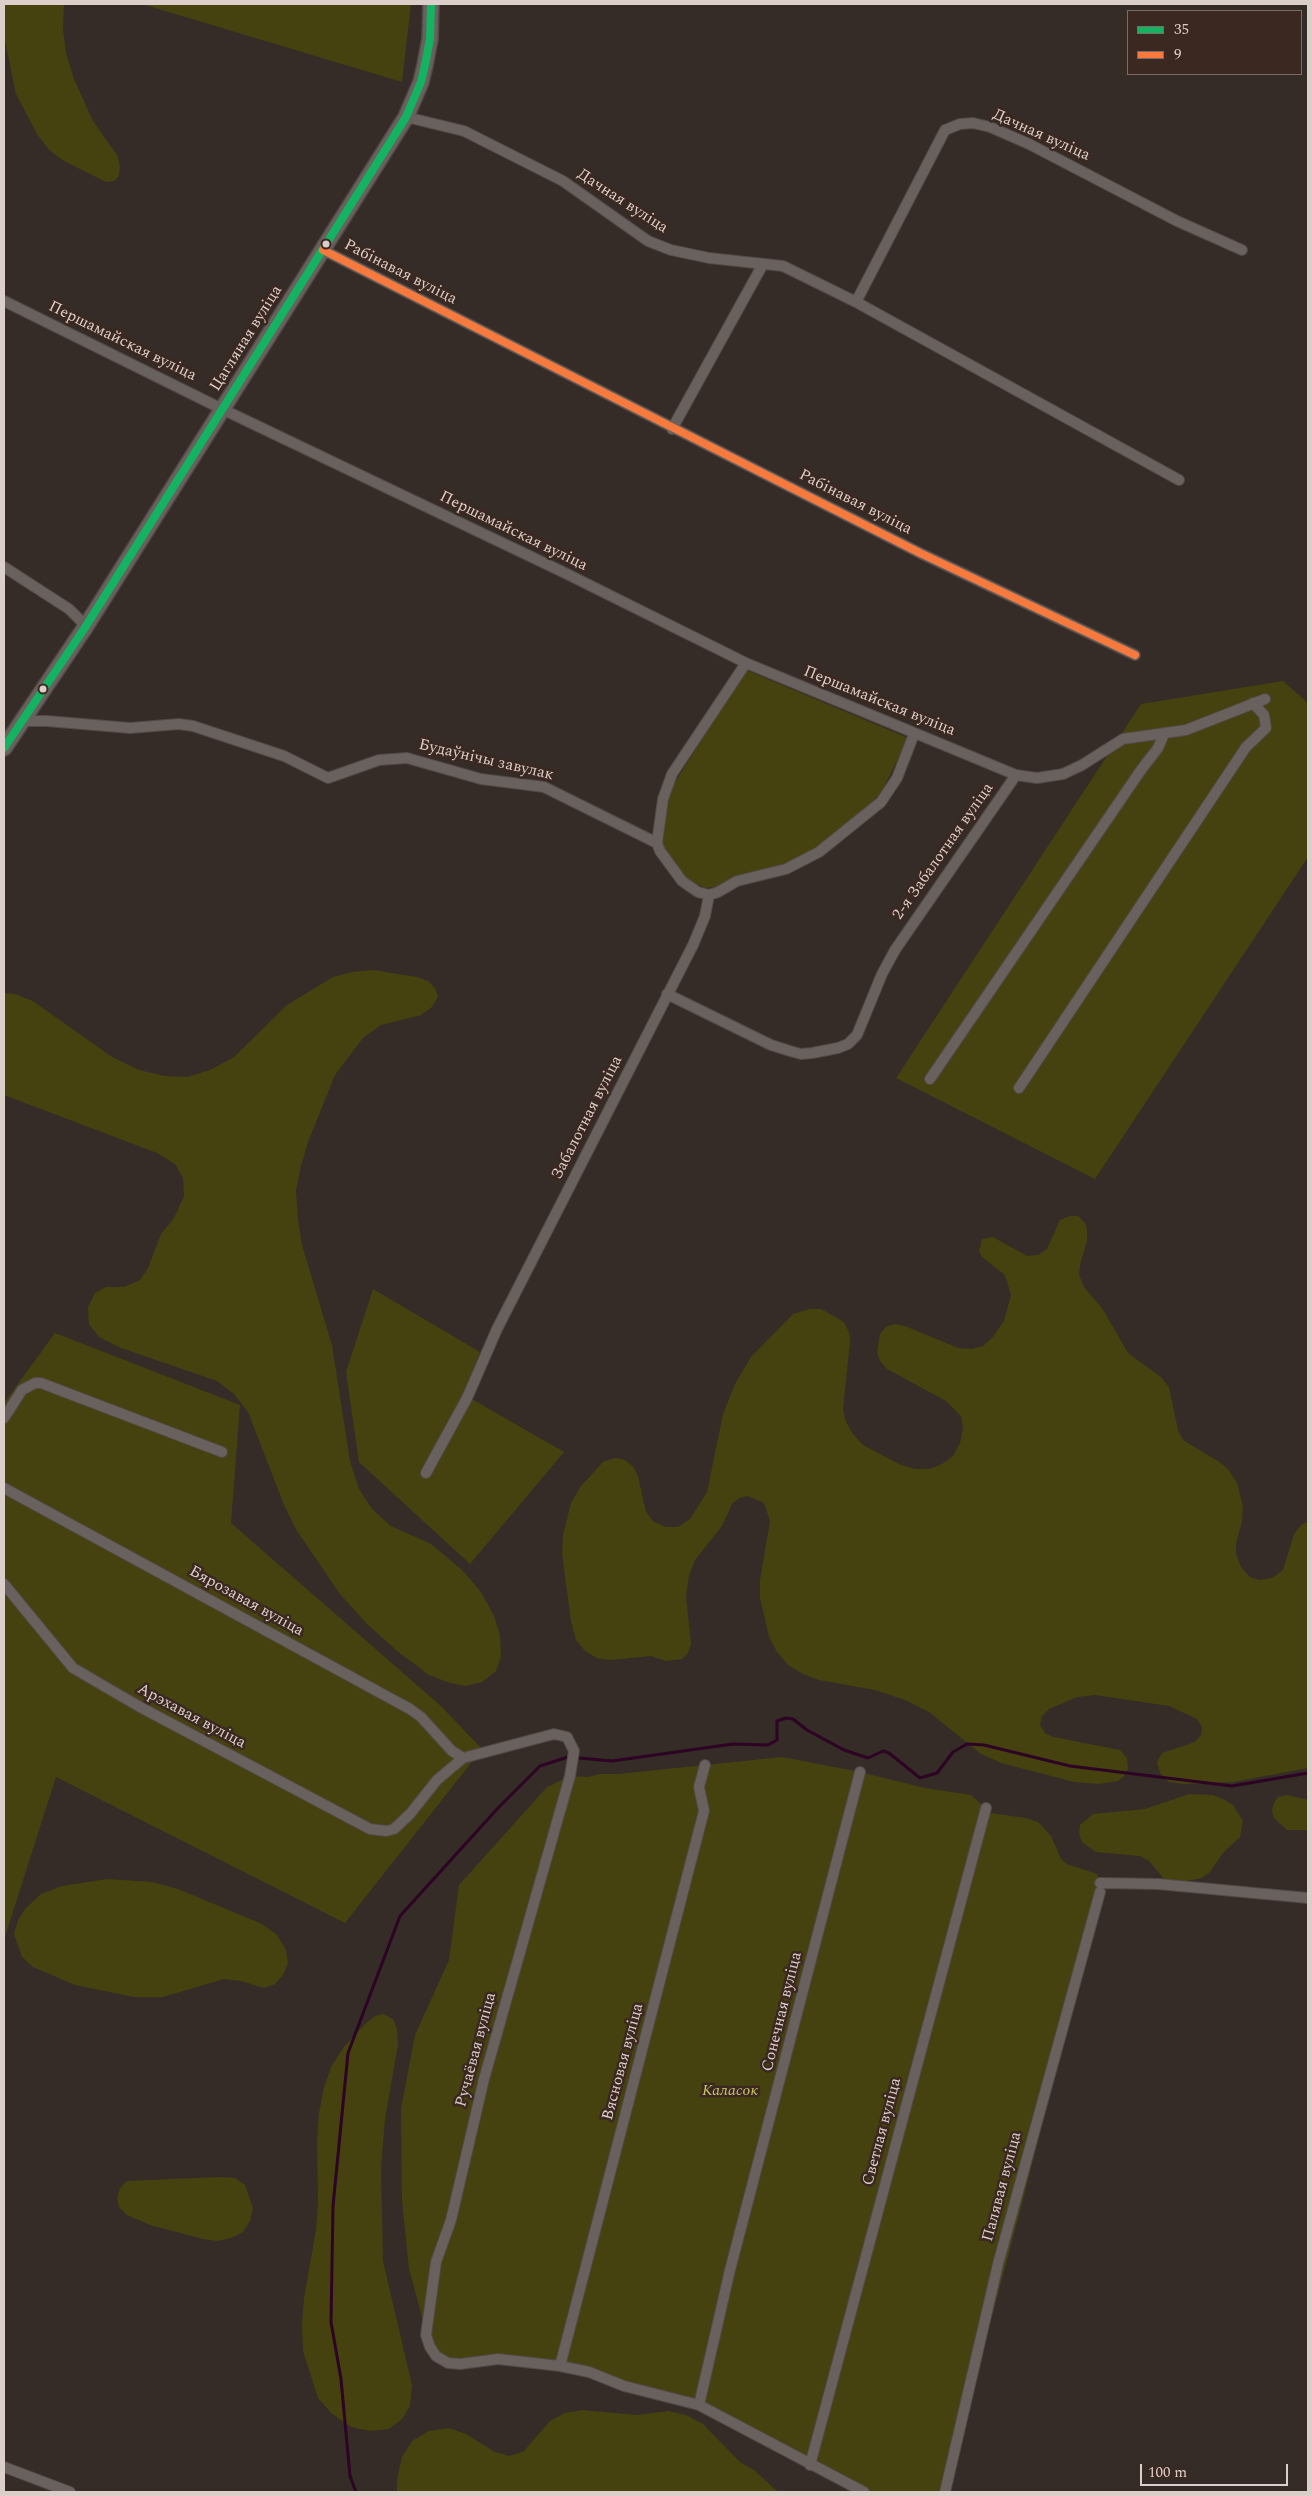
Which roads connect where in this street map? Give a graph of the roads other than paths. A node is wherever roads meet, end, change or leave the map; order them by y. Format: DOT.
graph roads {
  1 [pos="431,4"];
  2 [pos="406,117"];
  3 [pos="323,250"];
  4 [pos="1242,250"];
  5 [pos="763,264"];
  6 [pos="4,301"];
  7 [pos="856,302"];
  8 [pos="224,410"];
  9 [pos="672,429"];
  10 [pos="1179,480"];
  11 [pos="4,567"];
  12 [pos="86,626"];
  13 [pos="1136,655"];
  14 [pos="746,663"];
  15 [pos="1265,699"];
  16 [pos="1253,703"];
  17 [pos="22,721"];
  18 [pos="914,734"];
  19 [pos="1164,734"];
  20 [pos="6,740"];
  21 [pos="1016,775"];
  22 [pos="657,843"];
  23 [pos="709,895"];
  24 [pos="667,994"];
  25 [pos="930,1079"];
  26 [pos="1019,1088"];
  27 [pos="4,1418"];
  28 [pos="222,1452"];
  29 [pos="426,1473"];
  30 [pos="4,1488"];
  31 [pos="4,1584"];
  32 [pos="463,1758"];
  33 [pos="705,1765"];
  34 [pos="860,1772"];
  35 [pos="986,1808"];
  36 [pos="1308,1898"];
  37 [pos="560,2366"];
  38 [pos="698,2405"];
  39 [pos="810,2465"];
  40 [pos="4,2467"];
  41 [pos="70,2492"];
  42 [pos="864,2492"];
  43 [pos="945,2492"];
  1 -- 2 [label="street, Цагляная вуліца"];
  2 -- 3 [label="street, Цагляная вуліца"];
  2 -- 5 [label="street, Дачная вуліца"];
  3 -- 8 [label="street, Цагляная вуліца"];
  3 -- 9 [label="street, Рабінавая вуліца"];
  4 -- 7 [label="street, Дачная вуліца"];
  5 -- 7 [label="street, Дачная вуліца"];
  5 -- 9 [label="street"];
  6 -- 8 [label="street, Першамайская вуліца"];
  7 -- 10 [label="street, Дачная вуліца"];
  8 -- 12 [label="street, Цагляная вуліца"];
  8 -- 14 [label="street, Першамайская вуліца"];
  9 -- 13 [label="street, Рабінавая вуліца"];
  11 -- 12 [label="street"];
  12 -- 17 [label="street, Цагляная вуліца"];
  14 -- 18 [label="street, Першамайская вуліца"];
  14 -- 22 [label="street"];
  15 -- 16 [label="street, 2-я Забалотная вуліца"];
  16 -- 19 [label="street, 2-я Забалотная вуліца"];
  16 -- 26 [label="street"];
  17 -- 20 [label="street, Цагляная вуліца"];
  17 -- 22 [label="street, Будаўнічы завулак"];
  18 -- 21 [label="street, Першамайская вуліца"];
  18 -- 23 [label="street"];
  19 -- 21 [label="street, 2-я Забалотная вуліца"];
  19 -- 25 [label="street"];
  21 -- 24 [label="street, 2-я Забалотная вуліца"];
  22 -- 23 [label="street"];
  23 -- 24 [label="street, Забалотная вуліца"];
  24 -- 29 [label="street, Забалотная вуліца"];
  27 -- 28 [label="street"];
  30 -- 32 [label="street, Бярозавая вуліца"];
  31 -- 32 [label="street, Арэхавая вуліца"];
  32 -- 37 [label="street, Ручаёвая вуліца"];
  33 -- 37 [label="street, Вясновая вуліца"];
  34 -- 38 [label="street, Сонечная вуліца"];
  35 -- 39 [label="street, Светлая вуліца"];
  36 -- 43 [label="street, Палявая вуліца"];
  37 -- 38 [label="street"];
  38 -- 39 [label="street"];
  39 -- 42 [label="street"];
  40 -- 41 [label="street"];
}
